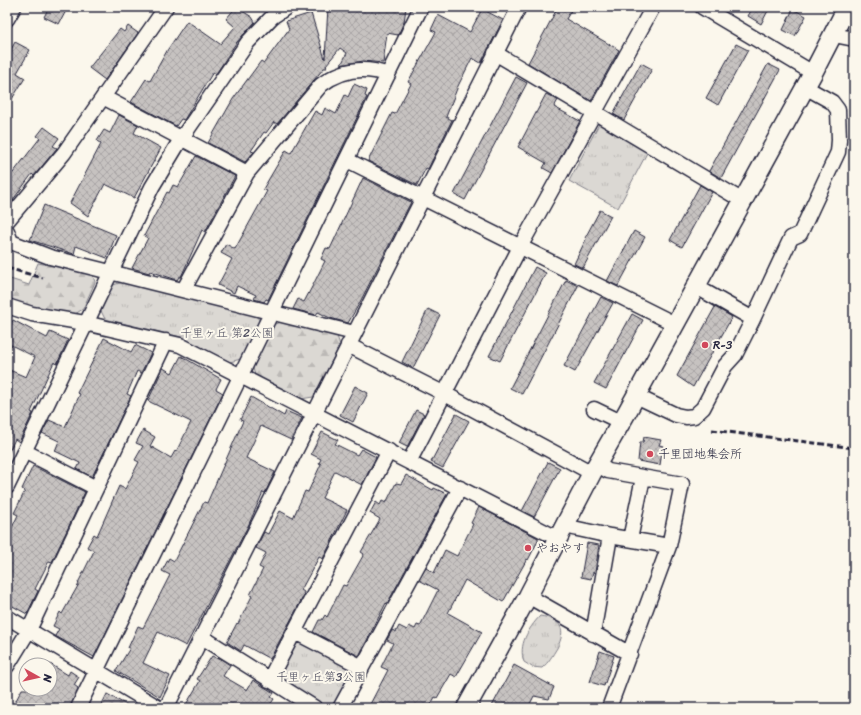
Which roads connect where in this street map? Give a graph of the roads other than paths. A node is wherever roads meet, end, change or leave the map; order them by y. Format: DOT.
graph roads {
  1 [pos="14,7"];
  2 [pos="166,7"];
  3 [pos="287,7"];
  4 [pos="421,7"];
  5 [pos="519,7"];
  6 [pos="653,7"];
  7 [pos="702,7"];
  8 [pos="847,7"];
  9 [pos="7,19"];
  10 [pos="834,35"];
  11 [pos="854,39"];
  12 [pos="495,53"];
  13 [pos="388,75"];
  14 [pos="809,80"];
  15 [pos="102,97"];
  16 [pos="595,113"];
  17 [pos="181,139"];
  18 [pos="347,160"];
  19 [pos="247,173"];
  20 [pos="422,198"];
  21 [pos="743,200"];
  22 [pos="7,221"];
  23 [pos="7,231"];
  24 [pos="520,247"];
  25 [pos="110,272"];
  26 [pos="695,286"];
  27 [pos="184,289"];
  28 [pos="7,306"];
  29 [pos="272,313"];
  30 [pos="753,319"];
  31 [pos="85,322"];
  32 [pos="675,324"];
  33 [pos="354,333"];
  34 [pos="166,341"];
  35 [pos="348,345"];
  36 [pos="240,377"];
  37 [pos="445,394"];
  38 [pos="636,396"];
  39 [pos="594,409"];
  40 [pos="314,413"];
  41 [pos="621,422"];
  42 [pos="24,451"];
  43 [pos="389,451"];
  44 [pos="409,462"];
  45 [pos="594,469"];
  46 [pos="643,478"];
  47 [pos="7,487"];
  48 [pos="96,488"];
  49 [pos="460,488"];
  50 [pos="560,532"];
  51 [pos="610,536"];
  52 [pos="630,539"];
  53 [pos="669,546"];
  54 [pos="528,596"];
  55 [pos="7,616"];
  56 [pos="30,630"];
  57 [pos="295,632"];
  58 [pos="593,634"];
  59 [pos="202,637"];
  60 [pos="630,654"];
  61 [pos="7,666"];
  62 [pos="362,667"];
  63 [pos="96,670"];
  64 [pos="269,680"];
  65 [pos="78,708"];
  66 [pos="159,708"];
  67 [pos="166,708"];
  68 [pos="315,708"];
  69 [pos="340,708"];
  70 [pos="466,708"];
  71 [pos="609,708"];
  1 -- 9 [label="street"];
  2 -- 15 [label="street"];
  3 -- 17 [label="street"];
  4 -- 13 [label="street"];
  5 -- 12 [label="street"];
  6 -- 16 [label="street"];
  7 -- 14 [label="street"];
  8 -- 10 [label="street"];
  10 -- 11 [label="street"];
  10 -- 14 [label="street"];
  12 -- 16 [label="street"];
  12 -- 20 [label="street"];
  13 -- 18 [label="street"];
  13 -- 19 [label="street"];
  14 -- 21 [label="street"];
  14 -- 30 [label="street"];
  15 -- 17 [label="street"];
  15 -- 22 [label="street"];
  16 -- 21 [label="street"];
  16 -- 24 [label="street"];
  17 -- 19 [label="street"];
  17 -- 25 [label="street"];
  18 -- 20 [label="street"];
  18 -- 29 [label="street"];
  19 -- 27 [label="street"];
  20 -- 24 [label="street"];
  20 -- 33 [label="street"];
  21 -- 26 [label="street"];
  23 -- 25 [label="street"];
  24 -- 32 [label="street"];
  24 -- 37 [label="street"];
  25 -- 27 [label="street"];
  25 -- 31 [label="street"];
  26 -- 30 [label="street"];
  26 -- 32 [label="street"];
  27 -- 29 [label="street"];
  28 -- 31 [label="street"];
  29 -- 33 [label="street"];
  29 -- 36 [label="street"];
  30 -- 38 [label="street"];
  31 -- 34 [label="street"];
  31 -- 42 [label="street"];
  32 -- 38 [label="street"];
  33 -- 35 [label="street"];
  34 -- 36 [label="street"];
  34 -- 48 [label="street"];
  35 -- 37 [label="street"];
  35 -- 40 [label="street"];
  36 -- 40 [label="street"];
  36 -- 63 [label="street"];
  37 -- 44 [label="street"];
  37 -- 45 [label="street"];
  38 -- 41 [label="street"];
  39 -- 41 [label="street"];
  40 -- 43 [label="street"];
  40 -- 59 [label="street"];
  41 -- 45 [label="street"];
  42 -- 47 [label="street"];
  42 -- 48 [label="street"];
  43 -- 44 [label="street"];
  43 -- 57 [label="street"];
  44 -- 49 [label="street"];
  45 -- 46 [label="street"];
  45 -- 50 [label="street"];
  46 -- 52 [label="street"];
  46 -- 53 [label="street"];
  48 -- 56 [label="street"];
  49 -- 50 [label="street"];
  49 -- 62 [label="street"];
  50 -- 51 [label="street"];
  50 -- 54 [label="street"];
  51 -- 52 [label="street"];
  51 -- 58 [label="street"];
  52 -- 53 [label="street"];
  53 -- 60 [label="street"];
  54 -- 58 [label="street"];
  54 -- 70 [label="street"];
  55 -- 56 [label="street"];
  56 -- 61 [label="street"];
  56 -- 63 [label="street"];
  57 -- 62 [label="street"];
  57 -- 64 [label="street"];
  58 -- 60 [label="street"];
  59 -- 64 [label="street"];
  59 -- 67 [label="street"];
  60 -- 71 [label="street"];
  62 -- 69 [label="street"];
  63 -- 65 [label="street"];
  63 -- 66 [label="street"];
  64 -- 68 [label="street"];
}
